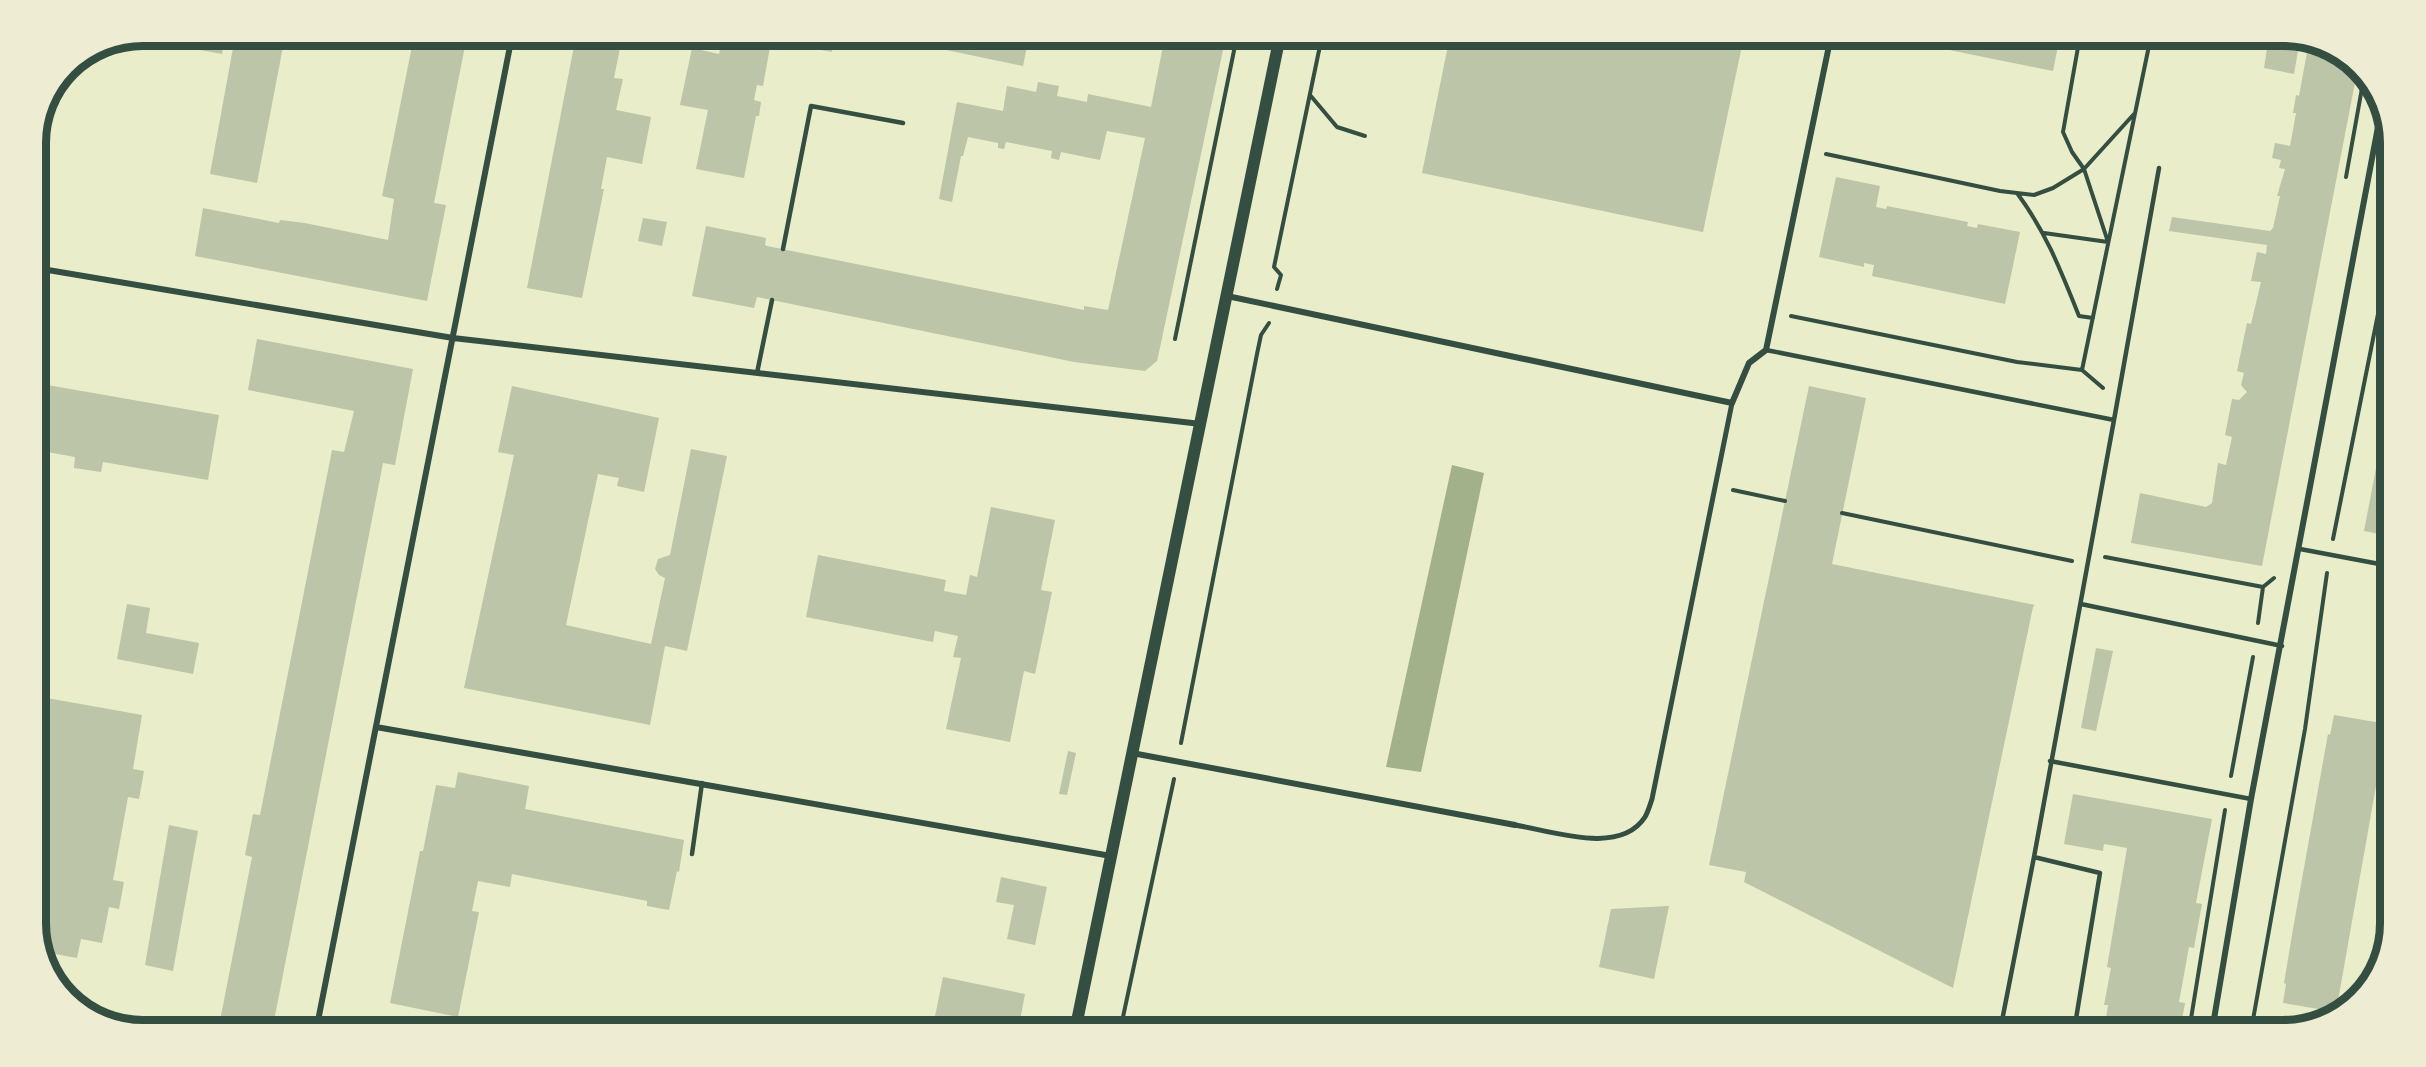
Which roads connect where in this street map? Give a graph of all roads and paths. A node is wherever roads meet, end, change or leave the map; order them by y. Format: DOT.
graph roads {
  1 [pos="510,46"];
  2 [pos="1235,46"];
  3 [pos="1278,46"];
  4 [pos="1320,46"];
  5 [pos="1829,46"];
  6 [pos="2078,46"];
  7 [pos="2149,46"];
  8 [pos="1309,95"];
  9 [pos="2134,114"];
  10 [pos="903,123"];
  11 [pos="2378,127"];
  12 [pos="1365,136"];
  13 [pos="1808,150"];
  14 [pos="2159,168"];
  15 [pos="2084,169"];
  16 [pos="2017,193"];
  17 [pos="2044,233"];
  18 [pos="2108,242"];
  19 [pos="783,249"];
  20 [pos="47,270"];
  21 [pos="1227,296"];
  22 [pos="772,300"];
  23 [pos="1273,306"];
  24 [pos="2379,308"];
  25 [pos="1773,312"];
  26 [pos="2093,318"];
  27 [pos="453,338"];
  28 [pos="1175,339"];
  29 [pos="1766,350"];
  30 [pos="2082,370"];
  31 [pos="757,373"];
  32 [pos="2118,400"];
  33 [pos="1732,403"];
  34 [pos="2114,420"];
  35 [pos="1201,424"];
  36 [pos="1715,487"];
  37 [pos="1785,501"];
  38 [pos="1842,513"];
  39 [pos="2300,549"];
  40 [pos="2090,554"];
  41 [pos="2330,555"];
  42 [pos="2380,564"];
  43 [pos="2263,587"];
  44 [pos="2081,604"];
  45 [pos="2282,646"];
  46 [pos="376,727"];
  47 [pos="1131,753"];
  48 [pos="2050,761"];
  49 [pos="1177,762"];
  50 [pos="702,783"];
  51 [pos="2252,799"];
  52 [pos="1515,825"];
  53 [pos="692,854"];
  54 [pos="1111,855"];
  55 [pos="2034,857"];
  56 [pos="318,1021"];
  57 [pos="1077,1021"];
  58 [pos="1122,1021"];
  59 [pos="2002,1021"];
  60 [pos="2076,1021"];
  61 [pos="2214,1021"];
  62 [pos="2253,1021"];
  1 -- 27 [label="street"];
  2 -- 28 [label="path"];
  3 -- 21 [label="main road"];
  4 -- 8 [label="path"];
  5 -- 13 [label="street"];
  6 -- 15 [label="path"];
  7 -- 9 [label="path"];
  8 -- 12 [label="path"];
  8 -- 23 [label="path"];
  9 -- 15 [label="path"];
  9 -- 18 [label="path"];
  10 -- 19 [label="lane"];
  11 -- 39 [label="street"];
  13 -- 16 [label="path"];
  13 -- 25 [label="street"];
  14 -- 32 [label="lane"];
  15 -- 16 [label="path"];
  15 -- 18 [label="path"];
  16 -- 17 [label="path"];
  17 -- 18 [label="path"];
  17 -- 26 [label="path"];
  18 -- 26 [label="path"];
  20 -- 27 [label="street"];
  21 -- 23 [label="street"];
  21 -- 35 [label="main road"];
  22 -- 31 [label="lane"];
  23 -- 33 [label="street"];
  23 -- 49 [label="path"];
  24 -- 41 [label="path"];
  25 -- 29 [label="street"];
  25 -- 30 [label="path"];
  26 -- 30 [label="path"];
  27 -- 31 [label="street"];
  27 -- 46 [label="street"];
  29 -- 33 [label="street"];
  29 -- 34 [label="lane"];
  30 -- 32 [label="path"];
  31 -- 35 [label="street"];
  32 -- 34 [label="lane"];
  33 -- 36 [label="street"];
  34 -- 40 [label="lane"];
  35 -- 47 [label="main road"];
  36 -- 37 [label="path"];
  36 -- 52 [label="street"];
  38 -- 40 [label="path"];
  39 -- 41 [label="lane"];
  39 -- 45 [label="street"];
  40 -- 43 [label="path"];
  40 -- 44 [label="lane"];
  41 -- 42 [label="lane"];
  41 -- 62 [label="path"];
  44 -- 45 [label="lane"];
  44 -- 48 [label="lane"];
  45 -- 51 [label="street"];
  46 -- 50 [label="street"];
  46 -- 56 [label="street"];
  47 -- 49 [label="street"];
  47 -- 54 [label="main road"];
  48 -- 51 [label="lane"];
  48 -- 55 [label="lane"];
  49 -- 52 [label="street"];
  49 -- 58 [label="path"];
  50 -- 53 [label="lane"];
  50 -- 54 [label="street"];
  51 -- 61 [label="street"];
  54 -- 57 [label="main road"];
  55 -- 59 [label="lane"];
  55 -- 60 [label="lane"];
}
